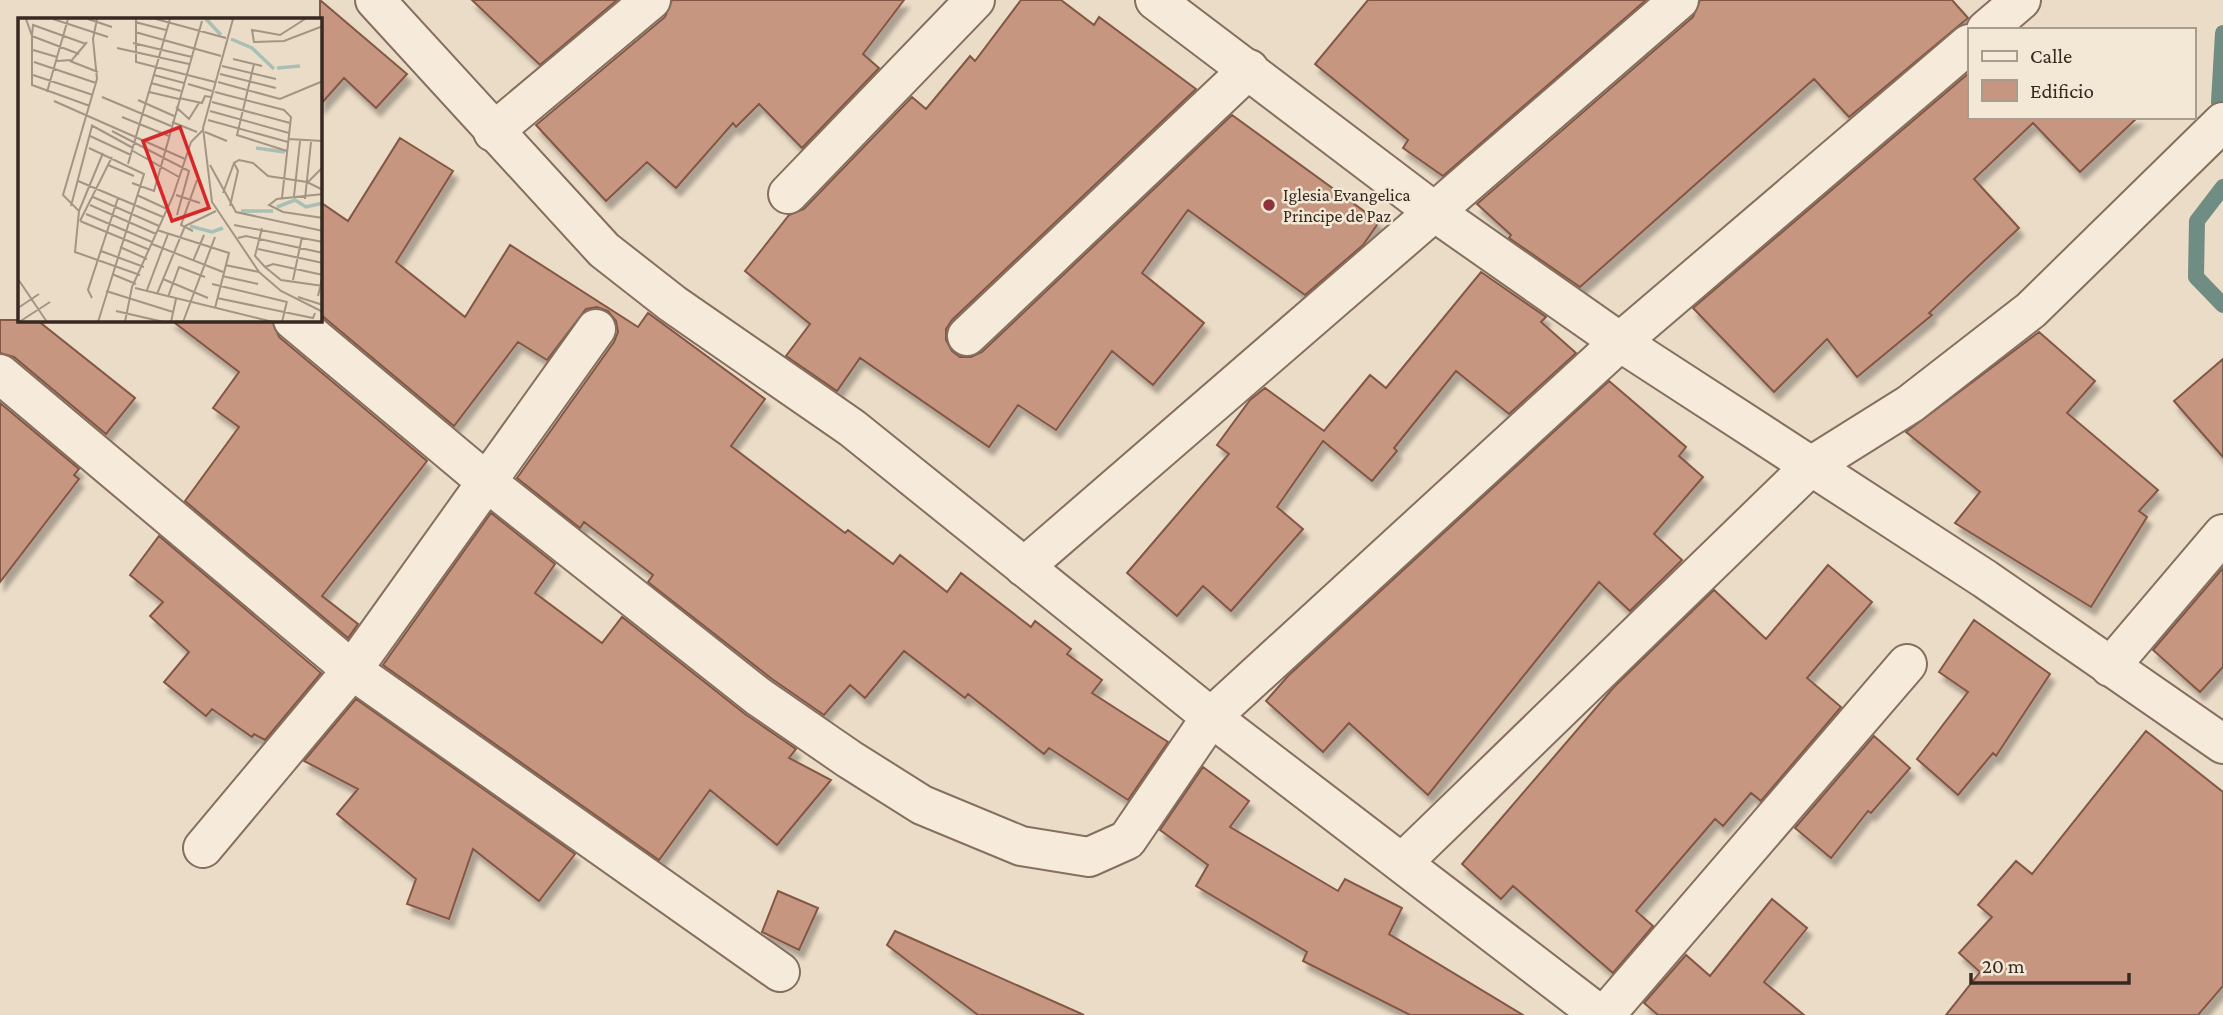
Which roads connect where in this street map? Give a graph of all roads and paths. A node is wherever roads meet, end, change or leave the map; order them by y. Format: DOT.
graph roads {
  1 [pos="375,0"];
  2 [pos="651,0"];
  3 [pos="975,0"];
  4 [pos="1155,0"];
  5 [pos="1679,0"];
  6 [pos="2021,0"];
  7 [pos="1988,28"];
  8 [pos="1968,45"];
  9 [pos="1249,69"];
  10 [pos="2223,122"];
  11 [pos="493,132"];
  12 [pos="788,194"];
  13 [pos="1436,213"];
  14 [pos="295,322"];
  15 [pos="596,329"];
  16 [pos="967,336"];
  17 [pos="1620,342"];
  18 [pos="0,374"];
  19 [pos="1811,466"];
  20 [pos="488,483"];
  21 [pos="2223,534"];
  22 [pos="1024,567"];
  23 [pos="1907,664"];
  24 [pos="2110,667"];
  25 [pos="352,670"];
  26 [pos="1211,717"];
  27 [pos="2223,744"];
  28 [pos="203,848"];
  29 [pos="1403,862"];
  30 [pos="780,972"];
  31 [pos="1603,1015"];
  1 -- 11 [label="street"];
  2 -- 11 [label="street"];
  3 -- 12 [label="street"];
  4 -- 9 [label="street"];
  5 -- 13 [label="street"];
  6 -- 7 [label="street"];
  8 -- 17 [label="street"];
  9 -- 13 [label="street"];
  9 -- 16 [label="street"];
  10 -- 19 [label="street"];
  11 -- 22 [label="street"];
  13 -- 17 [label="street"];
  13 -- 22 [label="street"];
  14 -- 20 [label="street"];
  15 -- 20 [label="street"];
  17 -- 19 [label="street"];
  17 -- 26 [label="street"];
  18 -- 25 [label="street"];
  19 -- 24 [label="street"];
  19 -- 29 [label="street"];
  20 -- 25 [label="street"];
  20 -- 26 [label="street"];
  21 -- 24 [label="street"];
  22 -- 26 [label="street"];
  23 -- 31 [label="street"];
  24 -- 27 [label="street"];
  25 -- 28 [label="street"];
  25 -- 30 [label="street"];
  26 -- 29 [label="street"];
  29 -- 31 [label="street"];
}
